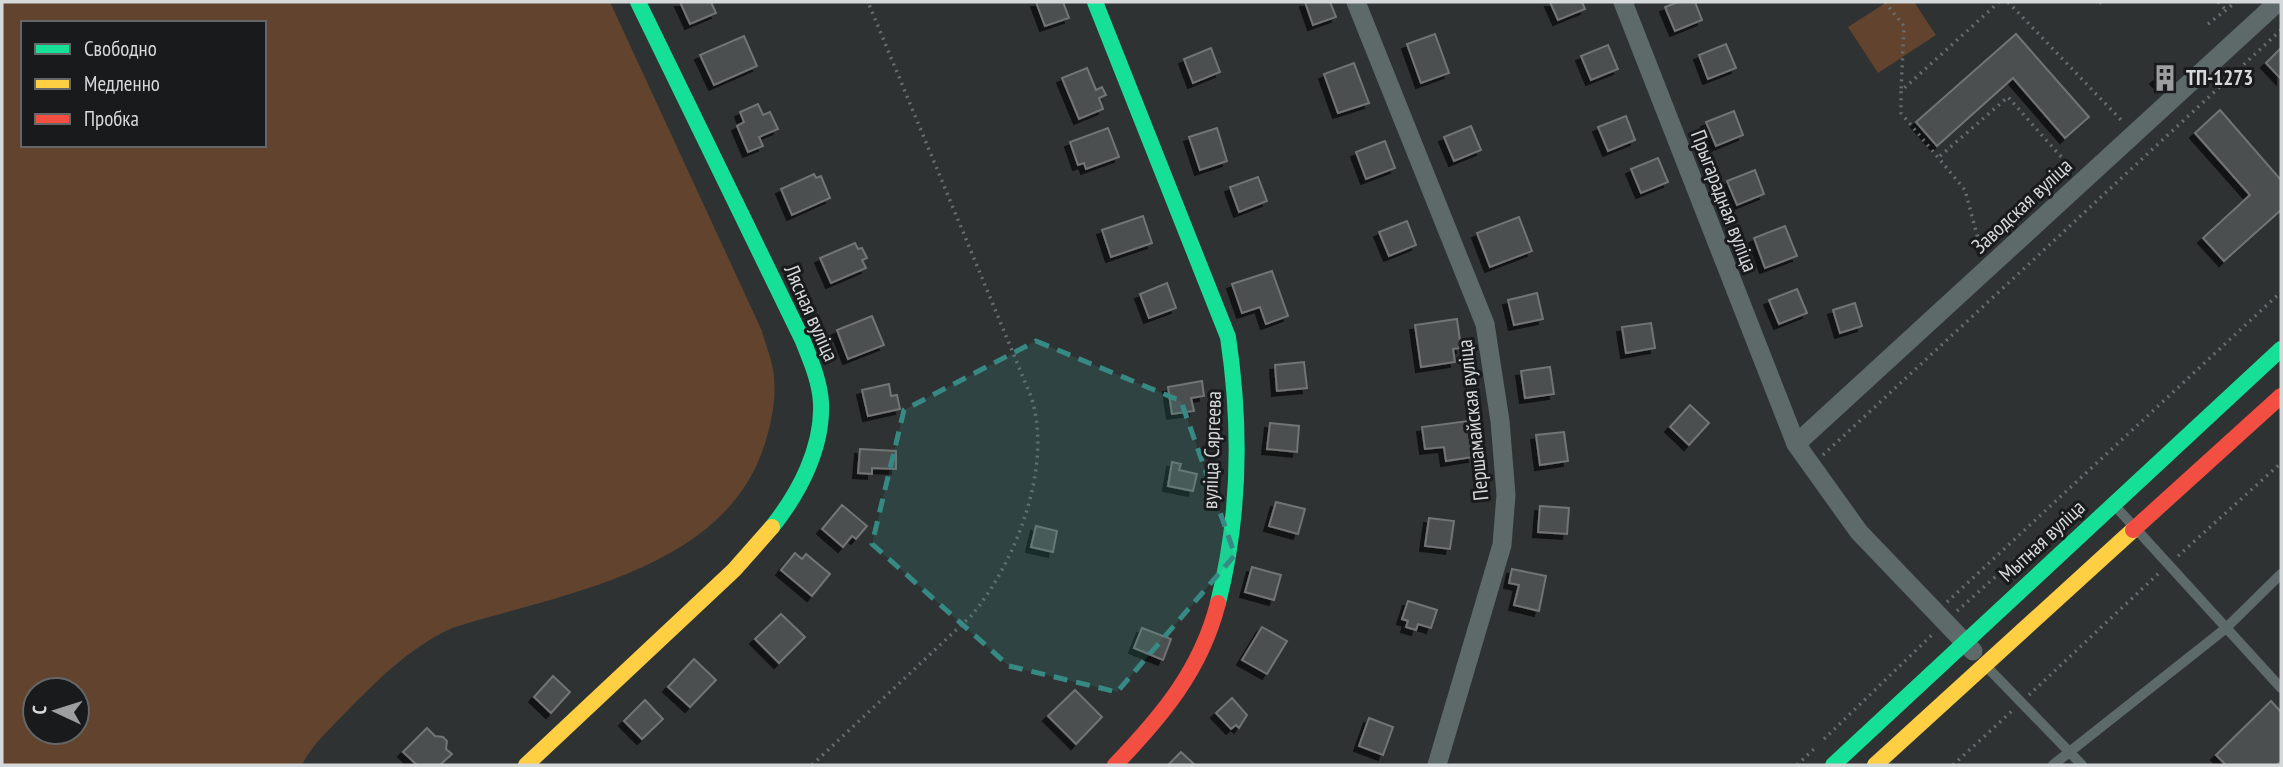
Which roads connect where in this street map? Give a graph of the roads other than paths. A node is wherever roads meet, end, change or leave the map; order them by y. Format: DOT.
graph roads {
  1 [pos="638,2"];
  2 [pos="1095,2"];
  3 [pos="1356,2"];
  4 [pos="1623,2"];
  5 [pos="2278,2"];
  6 [pos="2281,349"];
  7 [pos="2281,396"];
  8 [pos="1796,444"];
  9 [pos="2113,504"];
  10 [pos="2136,531"];
  11 [pos="2281,574"];
  12 [pos="2225,629"];
  13 [pos="1965,642"];
  14 [pos="1983,663"];
  15 [pos="2281,688"];
  16 [pos="2068,751"];
  17 [pos="526,765"];
  18 [pos="1115,765"];
  19 [pos="1437,765"];
  20 [pos="1833,765"];
  21 [pos="1875,765"];
  22 [pos="2053,765"];
  23 [pos="2082,765"];
  1 -- 17 [label="street, Лясная вуліца"];
  2 -- 18 [label="street, вуліца Сяргеева"];
  3 -- 19 [label="street, Першамайская вуліца"];
  4 -- 8 [label="street, Прыгарадная вуліца"];
  5 -- 8 [label="street, Заводская вуліца"];
  6 -- 9 [label="street, Мытная вуліца"];
  7 -- 10 [label="street"];
  8 -- 13 [label="street, Прыгарадная вуліца"];
  9 -- 10 [label="lane"];
  9 -- 13 [label="street, Мытная вуліца"];
  10 -- 12 [label="lane"];
  10 -- 14 [label="street"];
  11 -- 12 [label="lane"];
  12 -- 15 [label="lane"];
  12 -- 16 [label="lane"];
  13 -- 14 [label="street, Прыгарадная вуліца"];
  13 -- 20 [label="street, Мытная вуліца"];
  14 -- 16 [label="lane"];
  14 -- 21 [label="street"];
  16 -- 22 [label="lane"];
  16 -- 23 [label="lane"];
}
